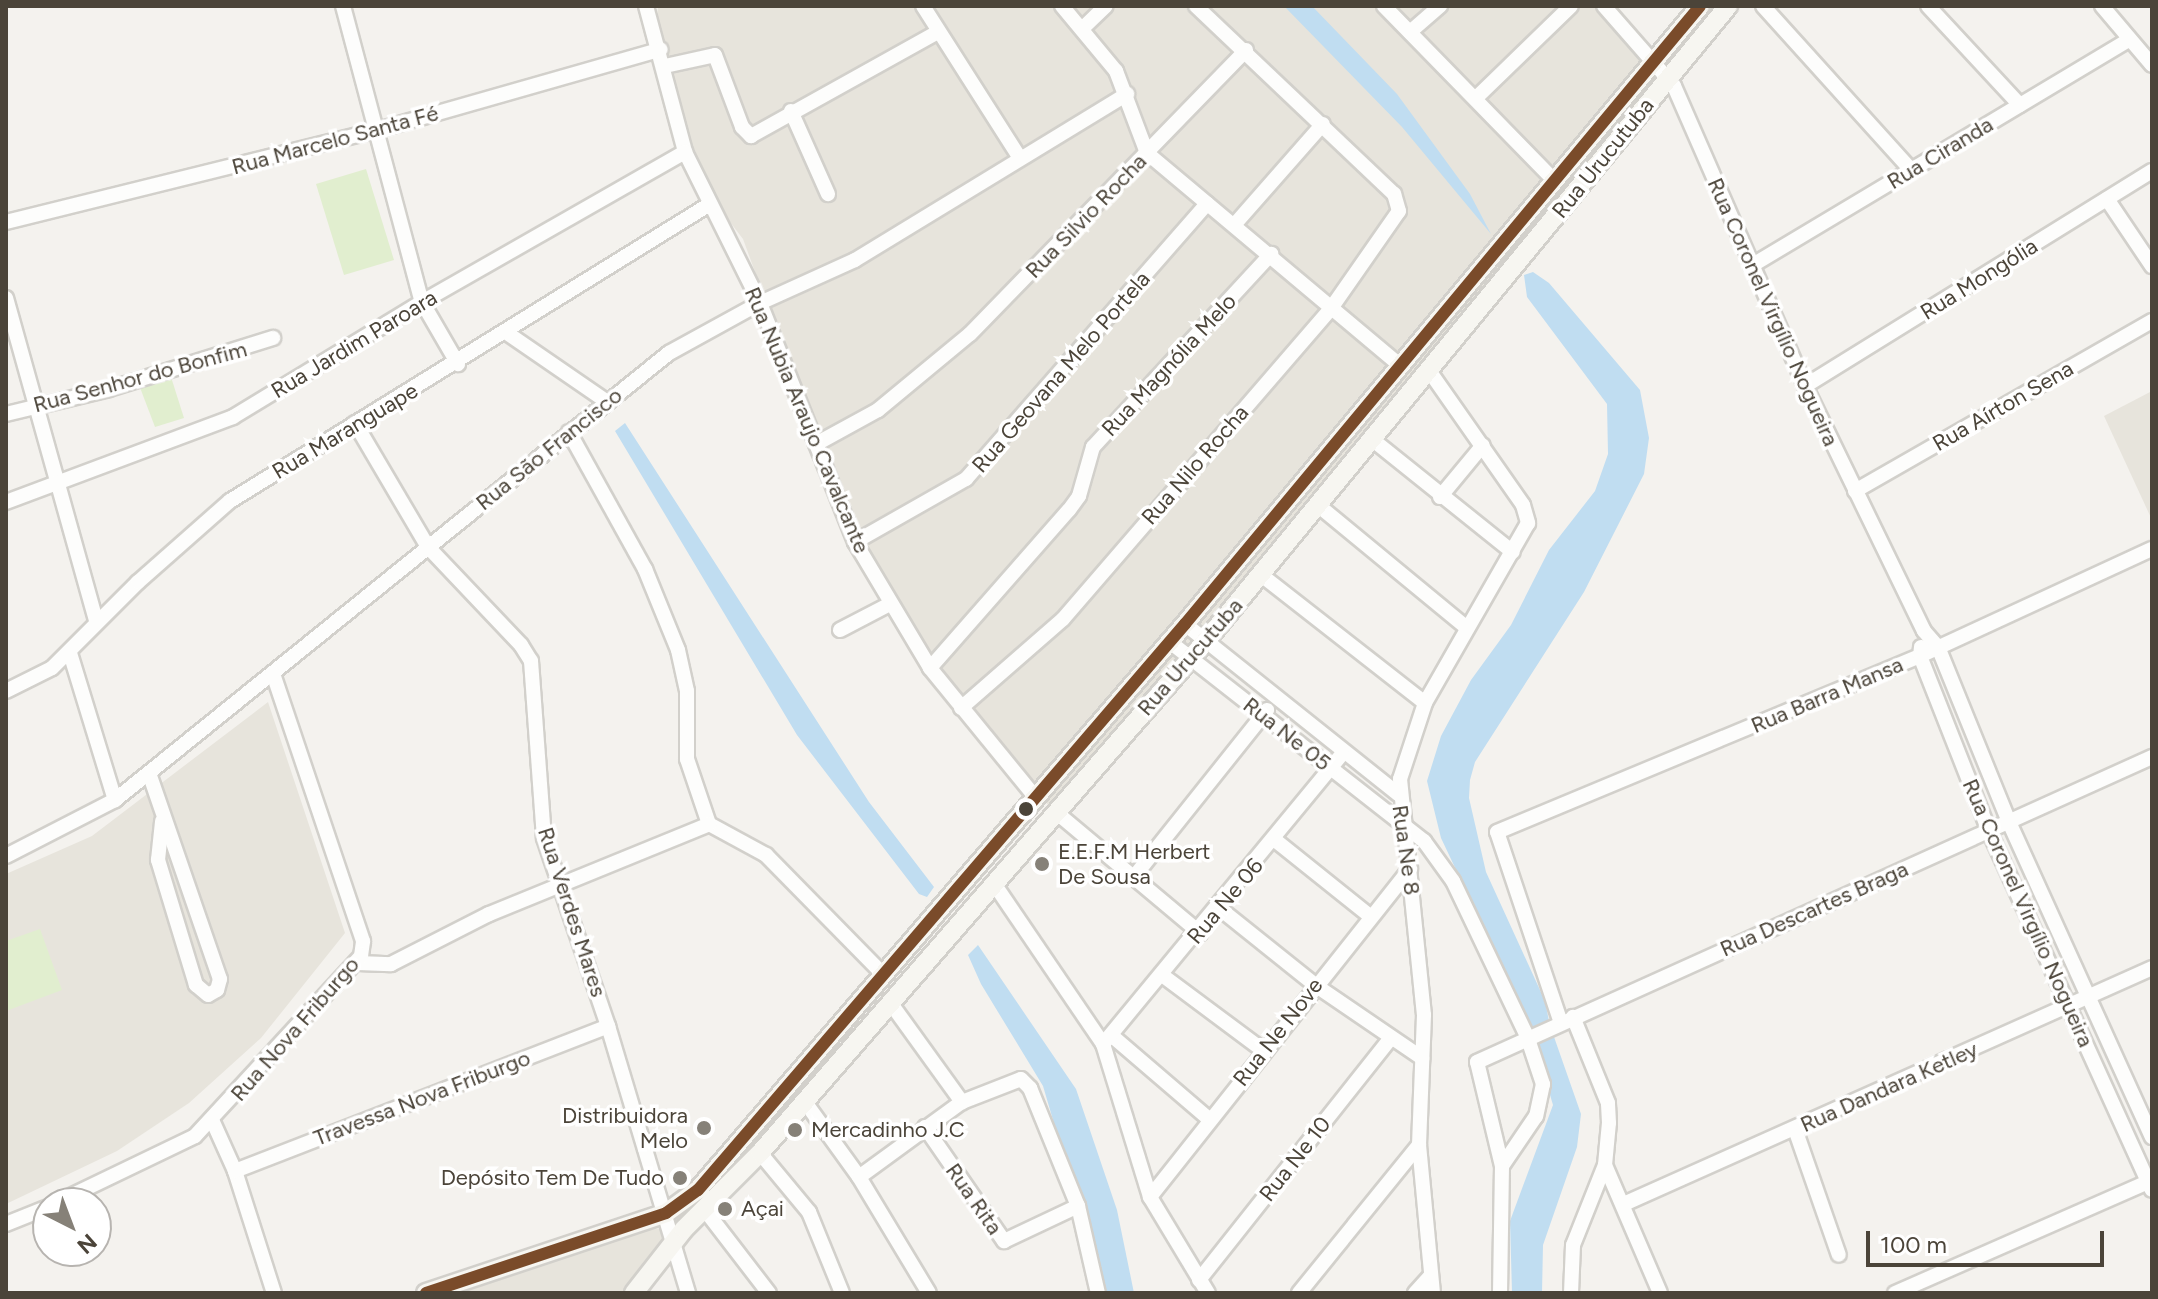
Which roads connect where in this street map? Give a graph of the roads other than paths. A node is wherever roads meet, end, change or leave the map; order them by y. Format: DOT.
graph roads {
  1 [pos="343,6"];
  2 [pos="646,6"];
  3 [pos="923,6"];
  4 [pos="1062,6"];
  5 [pos="1106,6"];
  6 [pos="1196,6"];
  7 [pos="1384,6"];
  8 [pos="1440,6"];
  9 [pos="1571,6"];
  10 [pos="1604,6"];
  11 [pos="1700,6"];
  12 [pos="1728,6"];
  13 [pos="1763,6"];
  14 [pos="1928,6"];
  15 [pos="2102,6"];
  16 [pos="1084,27"];
  17 [pos="1410,32"];
  18 [pos="936,33"];
  19 [pos="2129,40"];
  20 [pos="661,49"];
  21 [pos="1246,50"];
  22 [pos="1656,61"];
  23 [pos="2152,65"];
  24 [pos="665,66"];
  25 [pos="1669,77"];
  26 [pos="1127,94"];
  27 [pos="1476,98"];
  28 [pos="2020,105"];
  29 [pos="791,111"];
  30 [pos="1323,124"];
  31 [pos="374,131"];
  32 [pos="685,152"];
  33 [pos="1147,153"];
  34 [pos="1020,158"];
  35 [pos="1912,171"];
  36 [pos="2152,171"];
  37 [pos="1554,180"];
  38 [pos="828,194"];
  39 [pos="2107,199"];
  40 [pos="710,204"];
  41 [pos="1207,204"];
  42 [pos="6,222"];
  43 [pos="1235,224"];
  44 [pos="1271,254"];
  45 [pos="1751,266"];
  46 [pos="2152,266"];
  47 [pos="6,298"];
  48 [pos="422,302"];
  49 [pos="760,303"];
  50 [pos="1332,307"];
  51 [pos="2152,321"];
  52 [pos="507,333"];
  53 [pos="273,338"];
  54 [pos="458,364"];
  55 [pos="1401,366"];
  56 [pos="1430,372"];
  57 [pos="1805,386"];
  58 [pos="606,401"];
  59 [pos="35,406"];
  60 [pos="6,414"];
  61 [pos="355,423"];
  62 [pos="569,432"];
  63 [pos="1373,440"];
  64 [pos="816,444"];
  65 [pos="1483,445"];
  66 [pos="57,483"];
  67 [pos="1855,491"];
  68 [pos="1440,497"];
  69 [pos="6,502"];
  70 [pos="1319,506"];
  71 [pos="855,542"];
  72 [pos="428,547"];
  73 [pos="2152,549"];
  74 [pos="1513,552"];
  75 [pos="1260,574"];
  76 [pos="890,604"];
  77 [pos="97,623"];
  78 [pos="1185,624"];
  79 [pos="1467,628"];
  80 [pos="840,630"];
  81 [pos="1924,631"];
  82 [pos="1170,642"];
  83 [pos="1938,647"];
  84 [pos="1198,650"];
  85 [pos="70,653"];
  86 [pos="1920,656"];
  87 [pos="930,668"];
  88 [pos="273,673"];
  89 [pos="6,691"];
  90 [pos="1273,700"];
  91 [pos="1425,703"];
  92 [pos="961,708"];
  93 [pos="1263,717"];
  94 [pos="1342,754"];
  95 [pos="2152,757"];
  96 [pos="1332,770"];
  97 [pos="149,773"];
  98 [pos="1398,794"];
  99 [pos="1036,798"];
  100 [pos="115,800"];
  101 [pos="1057,813"];
  102 [pos="162,821"];
  103 [pos="2009,822"];
  104 [pos="709,824"];
  105 [pos="1404,826"];
  106 [pos="1989,831"];
  107 [pos="1275,840"];
  108 [pos="6,856"];
  109 [pos="1410,869"];
  110 [pos="184,874"];
  111 [pos="1133,878"];
  112 [pos="163,880"];
  113 [pos="563,884"];
  114 [pos="995,885"];
  115 [pos="1219,908"];
  116 [pos="198,915"];
  117 [pos="1371,917"];
  118 [pos="177,922"];
  119 [pos="1200,933"];
  120 [pos="358,963"];
  121 [pos="2152,968"];
  122 [pos="884,975"];
  123 [pos="1162,975"];
  124 [pos="1315,985"];
  125 [pos="2088,998"];
  126 [pos="892,1005"];
  127 [pos="2069,1006"];
  128 [pos="1567,1020"];
  129 [pos="608,1026"];
  130 [pos="1527,1036"];
  131 [pos="1391,1038"];
  132 [pos="1107,1040"];
  133 [pos="1264,1051"];
  134 [pos="1422,1058"];
  135 [pos="805,1102"];
  136 [pos="962,1102"];
  137 [pos="1209,1119"];
  138 [pos="213,1122"];
  139 [pos="925,1127"];
  140 [pos="1795,1129"];
  141 [pos="2152,1137"];
  142 [pos="1419,1145"];
  143 [pos="760,1153"];
  144 [pos="1605,1165"];
  145 [pos="1502,1166"];
  146 [pos="235,1171"];
  147 [pos="859,1177"];
  148 [pos="2151,1184"];
  149 [pos="90,1187"];
  150 [pos="1150,1197"];
  151 [pos="1626,1203"];
  152 [pos="1078,1206"];
  153 [pos="705,1210"];
  154 [pos="32,1213"];
  155 [pos="666,1213"];
  156 [pos="6,1224"];
  157 [pos="672,1244"];
  158 [pos="1839,1255"];
  159 [pos="1431,1275"];
  160 [pos="1204,1287"];
  161 [pos="840,1292"];
  162 [pos="274,1293"];
  163 [pos="426,1293"];
  164 [pos="634,1293"];
  165 [pos="688,1293"];
  166 [pos="769,1293"];
  167 [pos="929,1293"];
  168 [pos="1098,1293"];
  169 [pos="1299,1293"];
  170 [pos="1415,1293"];
  171 [pos="1433,1293"];
  172 [pos="1500,1293"];
  173 [pos="1571,1293"];
  174 [pos="1660,1293"];
  175 [pos="1895,1293"];
  1 -- 31 [label="street"];
  2 -- 20 [label="street, Rua Nubia Araujo Cavalcante"];
  3 -- 18 [label="street"];
  4 -- 16 [label="street"];
  5 -- 16 [label="street"];
  6 -- 21 [label="street"];
  7 -- 17 [label="street"];
  8 -- 17 [label="street"];
  9 -- 27 [label="street"];
  10 -- 22 [label="street, Rua Coronel Virgílio Nogueira"];
  11 -- 22 [label="street, Rua Urucutuba"];
  12 -- 25 [label="street, Rua Urucutuba"];
  13 -- 35 [label="street"];
  14 -- 28 [label="street"];
  15 -- 19 [label="street"];
  16 -- 26 [label="street"];
  17 -- 27 [label="street"];
  18 -- 29 [label="street"];
  18 -- 34 [label="street"];
  19 -- 23 [label="street"];
  19 -- 28 [label="street, Rua Ciranda"];
  20 -- 24 [label="street, Rua Nubia Araujo Cavalcante"];
  20 -- 31 [label="street, Rua Marcelo Santa Fé"];
  21 -- 30 [label="street"];
  21 -- 33 [label="street, Rua Silvio Rocha"];
  22 -- 25 [label="street, Rua Coronel Virgílio Nogueira"];
  22 -- 37 [label="street, Rua Urucutuba"];
  24 -- 29 [label="street"];
  24 -- 32 [label="street, Rua Nubia Araujo Cavalcante"];
  25 -- 45 [label="street, Rua Coronel Virgílio Nogueira"];
  25 -- 56 [label="street, Rua Urucutuba"];
  26 -- 33 [label="street"];
  26 -- 34 [label="street, Rua São Francisco"];
  27 -- 37 [label="street"];
  28 -- 35 [label="street, Rua Ciranda"];
  29 -- 38 [label="street"];
  30 -- 43 [label="street"];
  30 -- 50 [label="street, Rua Nilo Rocha"];
  31 -- 42 [label="street, Rua Marcelo Santa Fé"];
  31 -- 48 [label="street"];
  32 -- 40 [label="street, Rua Nubia Araujo Cavalcante"];
  32 -- 48 [label="street, Rua Jardim Paroara"];
  33 -- 41 [label="street"];
  33 -- 64 [label="street, Rua Silvio Rocha"];
  34 -- 49 [label="street, Rua São Francisco"];
  35 -- 45 [label="street, Rua Ciranda"];
  36 -- 39 [label="street, Rua Mongólia"];
  37 -- 55 [label="street, Rua Urucutuba"];
  39 -- 46 [label="street"];
  39 -- 57 [label="street, Rua Mongólia"];
  40 -- 49 [label="street, Rua Nubia Araujo Cavalcante"];
  40 -- 52 [label="street, Rua Maranguape"];
  41 -- 43 [label="street"];
  41 -- 71 [label="street, Rua Geovana Melo Portela"];
  43 -- 44 [label="street"];
  44 -- 50 [label="street"];
  44 -- 87 [label="street, Rua Magnólia Melo"];
  45 -- 57 [label="street, Rua Coronel Virgílio Nogueira"];
  47 -- 59 [label="street"];
  48 -- 54 [label="street"];
  48 -- 66 [label="street, Rua Jardim Paroara"];
  49 -- 58 [label="street, Rua São Francisco"];
  49 -- 64 [label="street, Rua Nubia Araujo Cavalcante"];
  50 -- 55 [label="street"];
  50 -- 92 [label="street, Rua Nilo Rocha"];
  51 -- 67 [label="street, Rua Aírton Sena"];
  52 -- 54 [label="street, Rua Maranguape"];
  52 -- 58 [label="street"];
  53 -- 59 [label="street, Rua Senhor do Bonfim"];
  54 -- 61 [label="street, Rua Maranguape"];
  55 -- 78 [label="street, Rua Urucutuba"];
  56 -- 63 [label="street, Rua Urucutuba"];
  56 -- 65 [label="street, Rua Ne 8"];
  57 -- 67 [label="street, Rua Coronel Virgílio Nogueira"];
  58 -- 62 [label="street, Rua São Francisco"];
  59 -- 60 [label="street, Rua Senhor do Bonfim"];
  59 -- 66 [label="street"];
  61 -- 72 [label="street, Rua Verdes Mares"];
  61 -- 77 [label="street, Rua Maranguape"];
  62 -- 72 [label="street, Rua São Francisco"];
  62 -- 104 [label="street"];
  63 -- 68 [label="street"];
  63 -- 70 [label="street, Rua Urucutuba"];
  64 -- 71 [label="street, Rua Nubia Araujo Cavalcante"];
  65 -- 68 [label="street"];
  65 -- 74 [label="street, Rua Ne 8"];
  66 -- 69 [label="street, Rua Jardim Paroara"];
  66 -- 77 [label="street"];
  67 -- 81 [label="street, Rua Coronel Virgílio Nogueira"];
  68 -- 74 [label="street"];
  70 -- 75 [label="street, Rua Urucutuba"];
  70 -- 79 [label="street"];
  71 -- 76 [label="street, Rua Nubia Araujo Cavalcante"];
  72 -- 88 [label="street, Rua São Francisco"];
  72 -- 113 [label="street, Rua Verdes Mares"];
  73 -- 83 [label="street, Rua Barra Mansa"];
  74 -- 79 [label="street, Rua Ne 8"];
  75 -- 84 [label="street, Rua Urucutuba"];
  75 -- 91 [label="street"];
  76 -- 80 [label="street"];
  76 -- 87 [label="street, Rua Nubia Araujo Cavalcante"];
  77 -- 85 [label="street, Rua Maranguape"];
  78 -- 82 [label="street, Rua Urucutuba"];
  78 -- 84 [label="street, Rua Ne 05"];
  79 -- 91 [label="street, Rua Ne 8"];
  81 -- 83 [label="street, Rua Coronel Virgílio Nogueira"];
  81 -- 86 [label="street"];
  82 -- 84 [label="street, Rua Ne 05"];
  82 -- 99 [label="street, Rua Urucutuba"];
  83 -- 86 [label="street, Rua Barra Mansa"];
  83 -- 103 [label="street, Rua Coronel Virgílio Nogueira"];
  84 -- 90 [label="street, Rua Ne 05"];
  84 -- 93 [label="street, Rua Ne 05"];
  84 -- 101 [label="street, Rua Urucutuba"];
  85 -- 89 [label="street, Rua Maranguape"];
  85 -- 100 [label="street"];
  86 -- 106 [label="street, Rua Coronel Virgílio Nogueira"];
  86 -- 128 [label="street, Rua Barra Mansa"];
  87 -- 92 [label="street, Rua Nubia Araujo Cavalcante"];
  88 -- 97 [label="street, Rua São Francisco"];
  88 -- 120 [label="street, Rua Nova Friburgo"];
  90 -- 93 [label="street"];
  90 -- 94 [label="street, Rua Ne 05"];
  91 -- 98 [label="street, Rua Ne 8"];
  92 -- 99 [label="street, Rua Nubia Araujo Cavalcante"];
  93 -- 96 [label="street, Rua Ne 05"];
  93 -- 111 [label="street"];
  94 -- 96 [label="street, Rua Ne 06"];
  94 -- 98 [label="street, Rua Ne 05"];
  95 -- 103 [label="street, Rua Descartes Braga"];
  96 -- 105 [label="street, Rua Ne 05"];
  96 -- 107 [label="street, Rua Ne 06"];
  97 -- 100 [label="street, Rua São Francisco"];
  97 -- 102 [label="street"];
  98 -- 105 [label="street, Rua Ne 8"];
  99 -- 122 [label="street, Rua Urucutuba"];
  100 -- 108 [label="street, Rua São Francisco"];
  101 -- 111 [label="street"];
  101 -- 114 [label="street, Rua Urucutuba"];
  102 -- 110 [label="street"];
  102 -- 112 [label="street"];
  103 -- 106 [label="street, Rua Descartes Braga"];
  103 -- 125 [label="street, Rua Coronel Virgílio Nogueira"];
  104 -- 113 [label="street"];
  104 -- 122 [label="street"];
  105 -- 109 [label="street, Rua Ne 8"];
  105 -- 130 [label="street, Rua Ne 05"];
  106 -- 127 [label="street, Rua Coronel Virgílio Nogueira"];
  106 -- 128 [label="street, Rua Descartes Braga"];
  107 -- 115 [label="street, Rua Ne 06"];
  107 -- 117 [label="street"];
  109 -- 117 [label="street, Rua Ne Nove"];
  109 -- 134 [label="street, Rua Ne 8"];
  110 -- 112 [label="street"];
  110 -- 116 [label="street"];
  111 -- 119 [label="street"];
  112 -- 118 [label="street"];
  113 -- 120 [label="street"];
  113 -- 129 [label="street, Rua Verdes Mares"];
  114 -- 126 [label="street, Rua Urucutuba"];
  114 -- 132 [label="street"];
  115 -- 119 [label="street, Rua Ne 06"];
  115 -- 124 [label="street"];
  116 -- 118 [label="street"];
  116 -- 118 [label="street"];
  117 -- 124 [label="street, Rua Ne Nove"];
  119 -- 123 [label="street, Rua Ne 06"];
  120 -- 138 [label="street, Rua Nova Friburgo"];
  121 -- 125 [label="street, Rua Dandara Ketley"];
  122 -- 155 [label="street, Rua Urucutuba"];
  123 -- 132 [label="street, Rua Ne 06"];
  123 -- 133 [label="street"];
  124 -- 131 [label="street"];
  124 -- 133 [label="street, Rua Ne Nove"];
  125 -- 127 [label="street, Rua Dandara Ketley"];
  125 -- 141 [label="street, Rua Coronel Virgílio Nogueira"];
  126 -- 135 [label="street, Rua Urucutuba"];
  126 -- 136 [label="street"];
  127 -- 140 [label="street, Rua Dandara Ketley"];
  127 -- 148 [label="street, Rua Coronel Virgílio Nogueira"];
  128 -- 130 [label="street, Rua Descartes Braga"];
  128 -- 144 [label="street"];
  129 -- 146 [label="street, Travessa Nova Friburgo"];
  129 -- 155 [label="street, Rua Verdes Mares"];
  130 -- 145 [label="street, Rua Ne 05"];
  130 -- 145 [label="street, Rua Descartes Braga"];
  131 -- 134 [label="street"];
  131 -- 160 [label="street, Rua Ne 10"];
  132 -- 137 [label="street"];
  132 -- 150 [label="street"];
  133 -- 137 [label="street, Rua Ne Nove"];
  134 -- 142 [label="street, Rua Ne 8"];
  135 -- 143 [label="street, Rua Urucutuba"];
  135 -- 147 [label="street"];
  136 -- 139 [label="street"];
  136 -- 152 [label="street"];
  137 -- 150 [label="street, Rua Ne Nove"];
  138 -- 146 [label="street"];
  138 -- 149 [label="street, Rua Nova Friburgo"];
  139 -- 147 [label="street"];
  139 -- 152 [label="street, Rua Rita"];
  140 -- 151 [label="street, Rua Dandara Ketley"];
  140 -- 158 [label="street"];
  142 -- 159 [label="street, Rua Ne 8"];
  142 -- 169 [label="street"];
  143 -- 153 [label="street, Rua Urucutuba"];
  143 -- 161 [label="street"];
  144 -- 151 [label="street"];
  144 -- 173 [label="street"];
  145 -- 172 [label="street"];
  146 -- 162 [label="street"];
  147 -- 167 [label="street"];
  148 -- 175 [label="street"];
  150 -- 160 [label="street"];
  151 -- 174 [label="street"];
  152 -- 168 [label="street"];
  153 -- 157 [label="street, Rua Urucutuba"];
  153 -- 166 [label="street"];
  154 -- 156 [label="street"];
  155 -- 157 [label="street, Rua Verdes Mares"];
  155 -- 163 [label="street"];
  157 -- 164 [label="street, Rua Urucutuba"];
  157 -- 165 [label="street"];
  159 -- 170 [label="street"];
  159 -- 171 [label="street, Rua Ne 8"];
}
